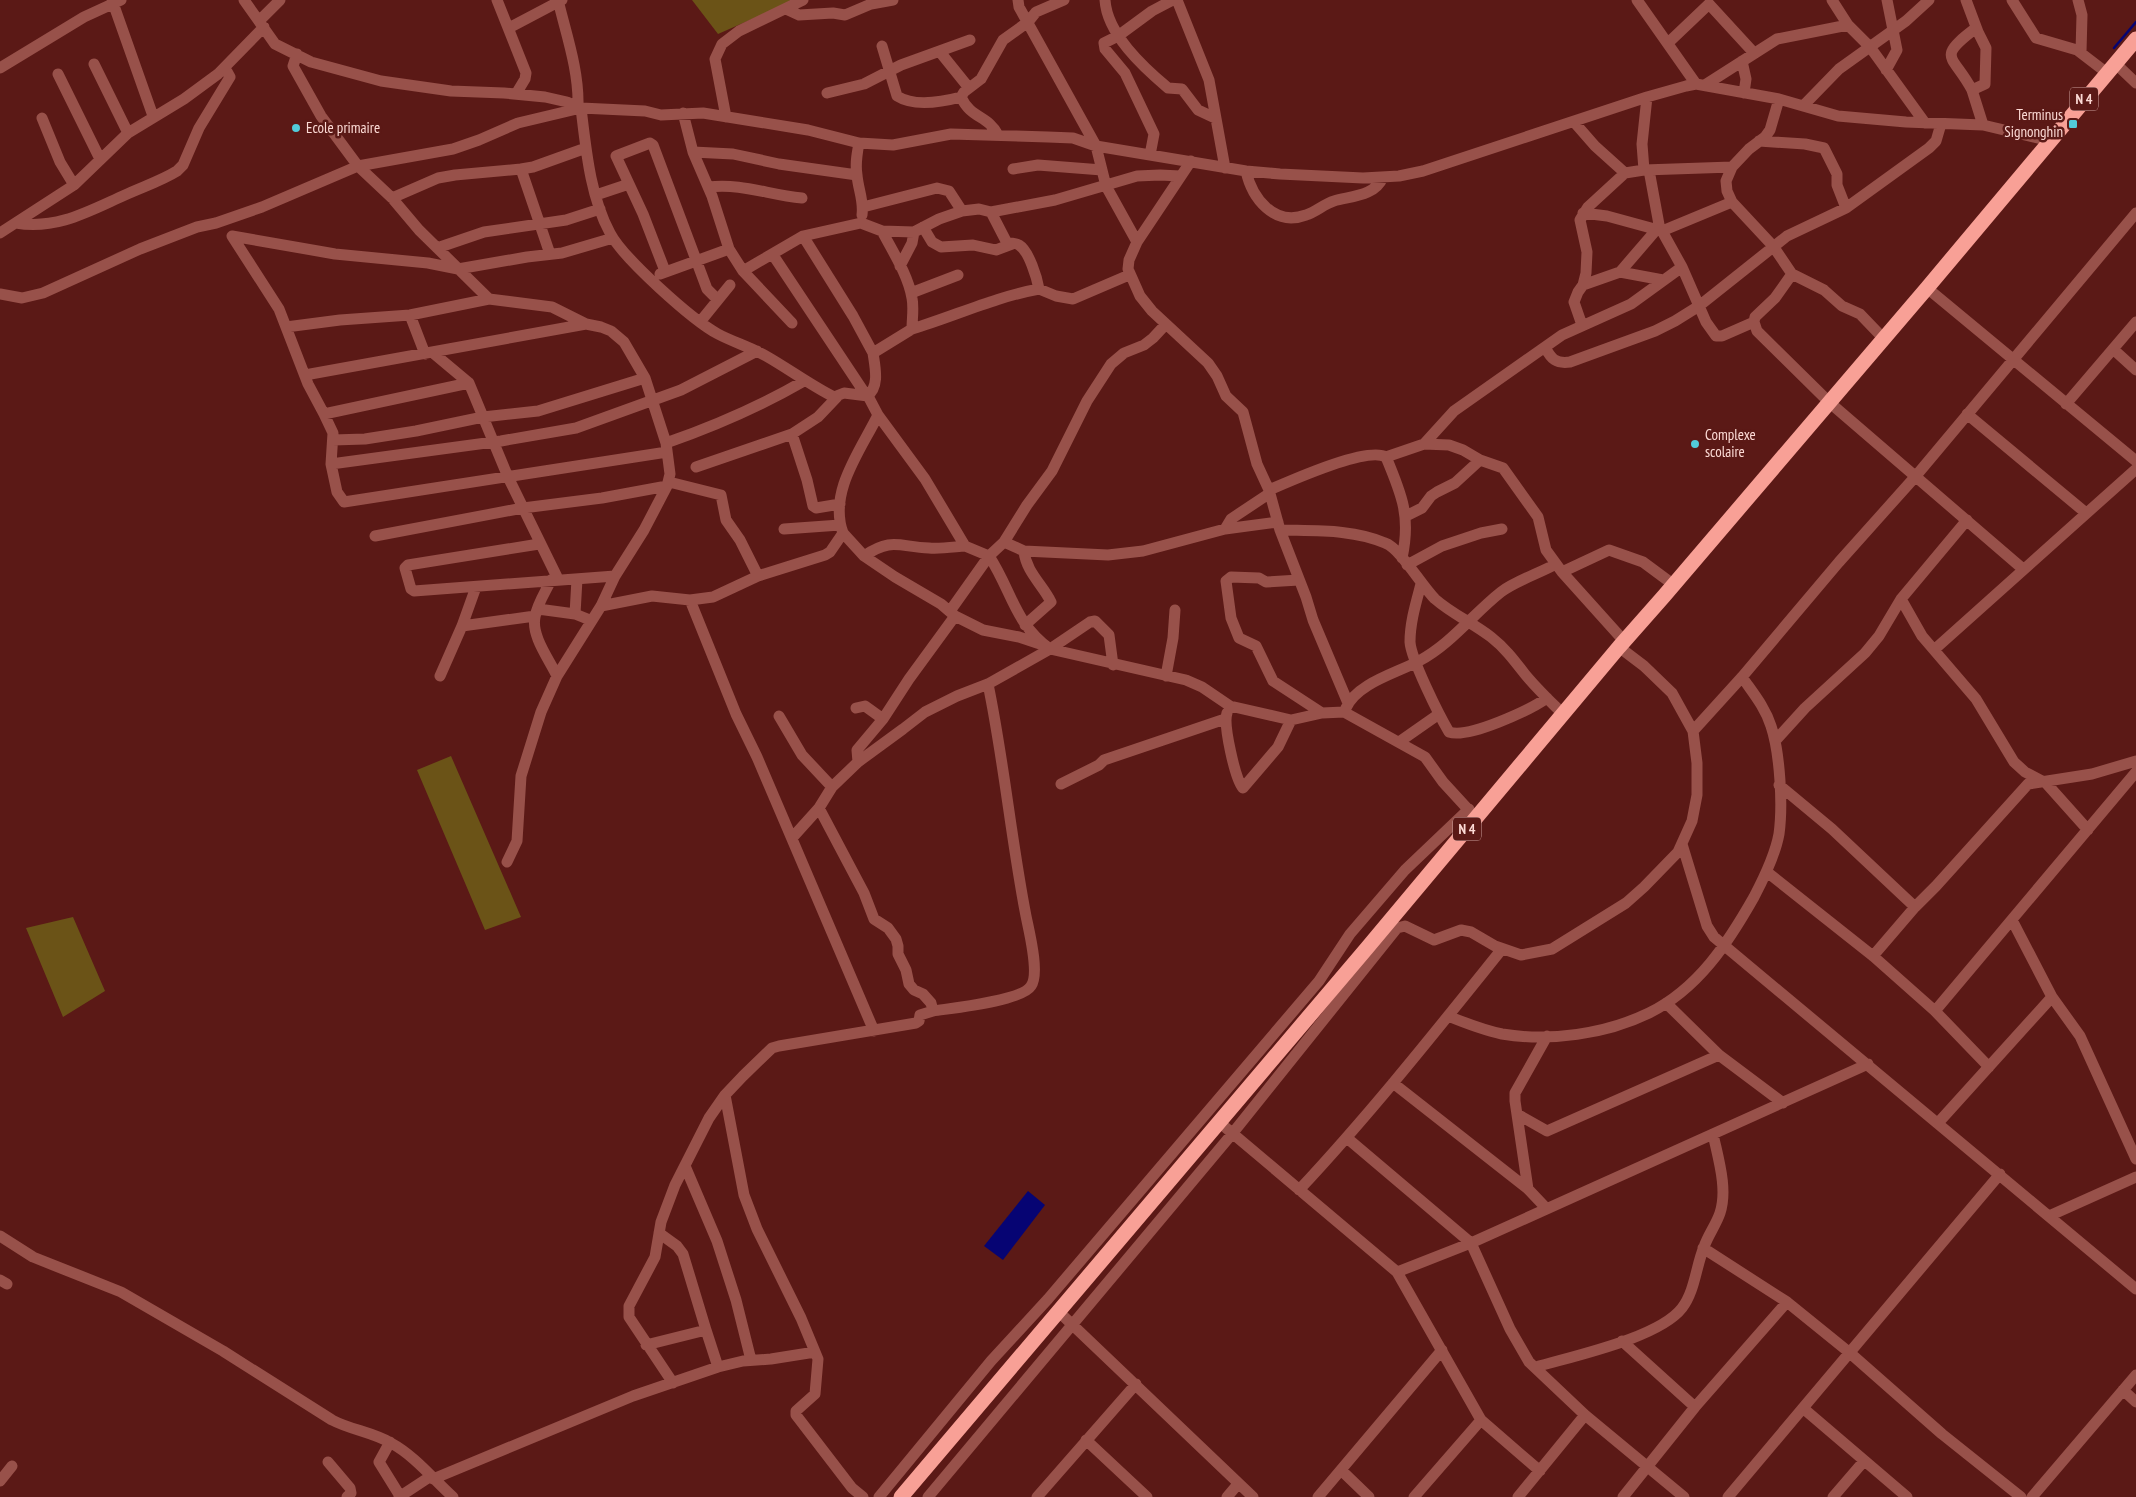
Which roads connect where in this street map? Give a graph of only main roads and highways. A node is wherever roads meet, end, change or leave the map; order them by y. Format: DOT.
graph roads {
  1 [pos="2136,39"];
  2 [pos="901,1497"];
  1 -- 2 [label="highway, N 4"];
}
